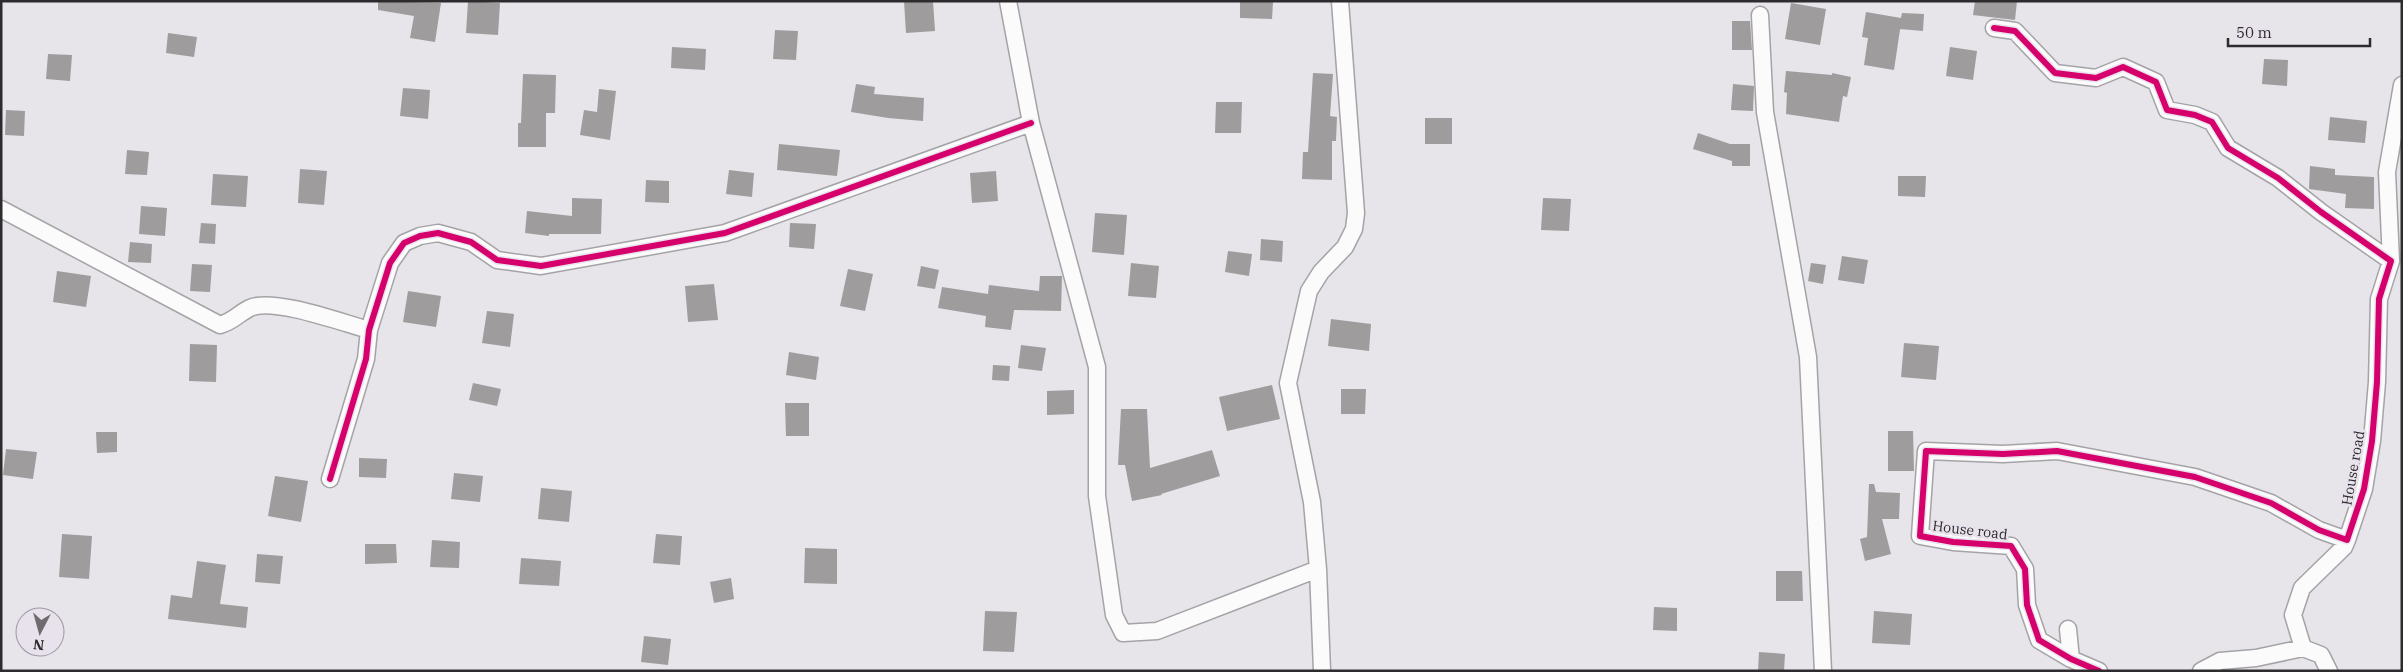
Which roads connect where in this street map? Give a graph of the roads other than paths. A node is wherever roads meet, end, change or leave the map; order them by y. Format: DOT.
graph roads {
  1 [pos="1008,1"];
  2 [pos="1340,1"];
  3 [pos="1760,16"];
  4 [pos="1994,28"];
  5 [pos="2402,85"];
  6 [pos="1031,123"];
  7 [pos="1,209"];
  8 [pos="2391,261"];
  9 [pos="369,330"];
  10 [pos="330,479"];
  11 [pos="2347,540"];
  12 [pos="1318,569"];
  13 [pos="2068,629"];
  14 [pos="2303,648"];
  15 [pos="2071,658"];
  16 [pos="2096,670"];
  17 [pos="1322,671"];
  18 [pos="1823,671"];
  19 [pos="2201,671"];
  20 [pos="2329,671"];
  1 -- 6 [label="street"];
  2 -- 12 [label="street"];
  3 -- 18 [label="street"];
  4 -- 8 [label="street"];
  5 -- 8 [label="street"];
  6 -- 9 [label="street"];
  6 -- 12 [label="street"];
  7 -- 9 [label="street"];
  8 -- 11 [label="street, House road"];
  9 -- 10 [label="street"];
  11 -- 14 [label="street"];
  11 -- 15 [label="street, House road"];
  12 -- 17 [label="street"];
  13 -- 15 [label="street"];
  14 -- 19 [label="street"];
  14 -- 20 [label="street"];
  15 -- 16 [label="street, House road"];
}
